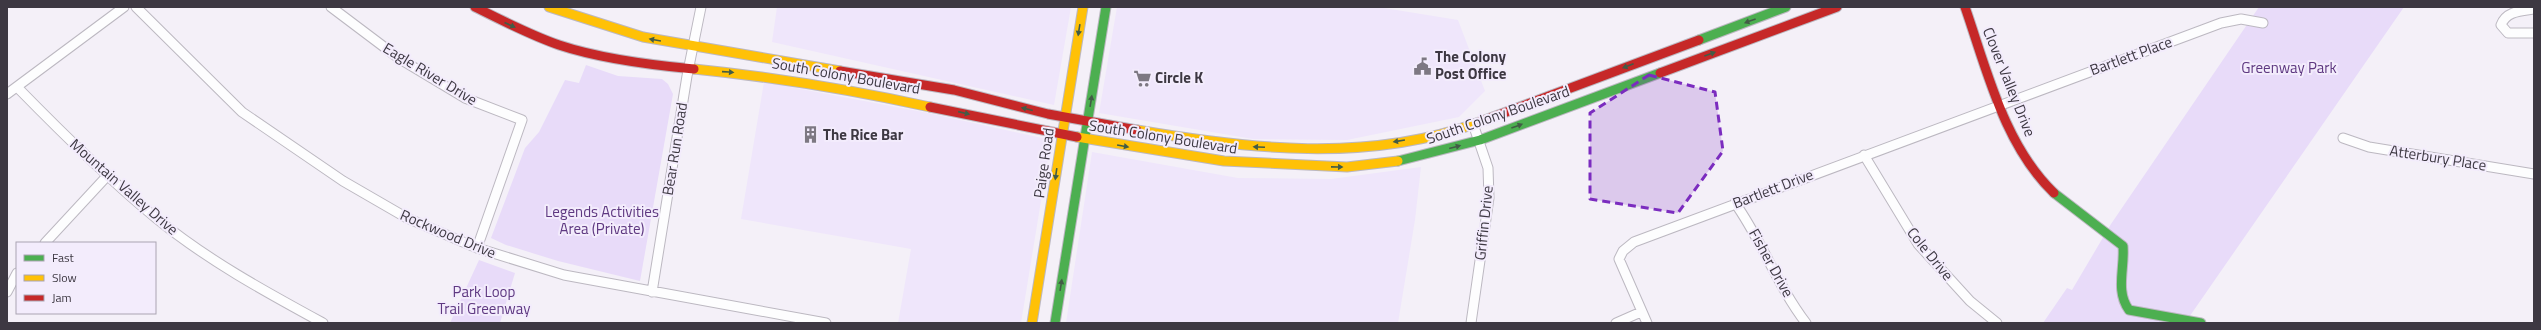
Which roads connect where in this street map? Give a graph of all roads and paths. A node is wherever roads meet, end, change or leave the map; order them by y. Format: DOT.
graph roads {
  1 [pos="124,7"];
  2 [pos="136,7"];
  3 [pos="331,7"];
  4 [pos="475,7"];
  5 [pos="549,7"];
  6 [pos="701,7"];
  7 [pos="1083,7"];
  8 [pos="1106,7"];
  9 [pos="1786,7"];
  10 [pos="1838,7"];
  11 [pos="1965,7"];
  12 [pos="2534,9"];
  13 [pos="2263,23"];
  14 [pos="2534,33"];
  15 [pos="694,46"];
  16 [pos="1667,52"];
  17 [pos="1673,68"];
  18 [pos="689,69"];
  19 [pos="846,71"];
  20 [pos="17,86"];
  21 [pos="932,87"];
  22 [pos="842,88"];
  23 [pos="7,94"];
  24 [pos="2001,104"];
  25 [pos="942,108"];
  26 [pos="1065,117"];
  27 [pos="1087,120"];
  28 [pos="1474,124"];
  29 [pos="1062,135"];
  30 [pos="2343,138"];
  31 [pos="1084,139"];
  32 [pos="1480,140"];
  33 [pos="1371,146"];
  34 [pos="1298,149"];
  35 [pos="1864,155"];
  36 [pos="1388,162"];
  37 [pos="1298,167"];
  38 [pos="2534,174"];
  39 [pos="108,175"];
  40 [pos="1735,203"];
  41 [pos="46,242"];
  42 [pos="477,248"];
  43 [pos="16,275"];
  44 [pos="7,292"];
  45 [pos="652,292"];
  46 [pos="1641,312"];
  47 [pos="826,322"];
  48 [pos="323,323"];
  49 [pos="1032,323"];
  50 [pos="1055,323"];
  51 [pos="1471,323"];
  52 [pos="1616,323"];
  53 [pos="1646,323"];
  54 [pos="1806,323"];
  55 [pos="1997,323"];
  56 [pos="2201,323"];
  1 -- 20 [label="street"];
  2 -- 42 [label="street, Rockwood Drive"];
  3 -- 42 [label="street, Eagle River Drive"];
  4 -- 18 [label="main road, South Colony Boulevard, one-way"];
  15 -- 5 [label="main road, South Colony Boulevard, one-way"];
  6 -- 15 [label="street, Bear Run Road"];
  7 -- 26 [label="main road, Paige Road, one-way"];
  27 -- 8 [label="main road, one-way"];
  9 -- 16 [label="main road, South Colony Boulevard, one-way"];
  17 -- 10 [label="main road, South Colony Boulevard, one-way"];
  11 -- 24 [label="main road, Clover Valley Drive"];
  12 -- 14 [label="street"];
  13 -- 24 [label="street, Bartlett Place"];
  15 -- 18 [label="street, Bear Run Road"];
  15 -- 19 [label="main road, South Colony Boulevard"];
  16 -- 17 [label="main road"];
  16 -- 28 [label="main road, South Colony Boulevard, one-way"];
  32 -- 17 [label="main road, South Colony Boulevard, one-way"];
  18 -- 22 [label="main road, South Colony Boulevard, one-way"];
  18 -- 45 [label="street, Bear Run Road"];
  19 -- 21 [label="main road, South Colony Boulevard"];
  19 -- 22 [label="main road"];
  20 -- 23 [label="street"];
  20 -- 39 [label="street, Mountain Valley Drive"];
  21 -- 25 [label="main road"];
  26 -- 21 [label="main road, South Colony Boulevard, one-way"];
  22 -- 25 [label="main road, South Colony Boulevard"];
  24 -- 35 [label="street, Bartlett Drive"];
  24 -- 56 [label="main road, Clover Valley Drive"];
  25 -- 29 [label="main road, South Colony Boulevard, one-way"];
  26 -- 27 [label="main road, South Colony Boulevard"];
  26 -- 29 [label="main road, Paige Road"];
  27 -- 31 [label="main road"];
  34 -- 27 [label="main road, South Colony Boulevard, one-way"];
  28 -- 32 [label="street, Griffin Drive"];
  28 -- 33 [label="main road, South Colony Boulevard, one-way"];
  29 -- 31 [label="main road, South Colony Boulevard"];
  29 -- 49 [label="main road, Paige Road, one-way"];
  30 -- 38 [label="street, Atterbury Place"];
  31 -- 37 [label="main road, South Colony Boulevard, one-way"];
  50 -- 31 [label="main road, one-way"];
  36 -- 32 [label="main road, South Colony Boulevard, one-way"];
  32 -- 51 [label="street, Griffin Drive"];
  33 -- 34 [label="main road, South Colony Boulevard"];
  33 -- 36 [label="main road"];
  34 -- 37 [label="main road"];
  35 -- 40 [label="street, Bartlett Drive"];
  35 -- 55 [label="street, Cole Drive"];
  37 -- 36 [label="main road, South Colony Boulevard, one-way"];
  39 -- 41 [label="street"];
  39 -- 48 [label="street, Mountain Valley Drive"];
  40 -- 46 [label="street, Bartlett Drive"];
  40 -- 54 [label="street, Fisher Drive"];
  42 -- 45 [label="street, Rockwood Drive"];
  43 -- 44 [label="street"];
  45 -- 47 [label="street, Rockwood Drive"];
  46 -- 52 [label="street"];
  46 -- 53 [label="street, Bartlett Drive"];
}
